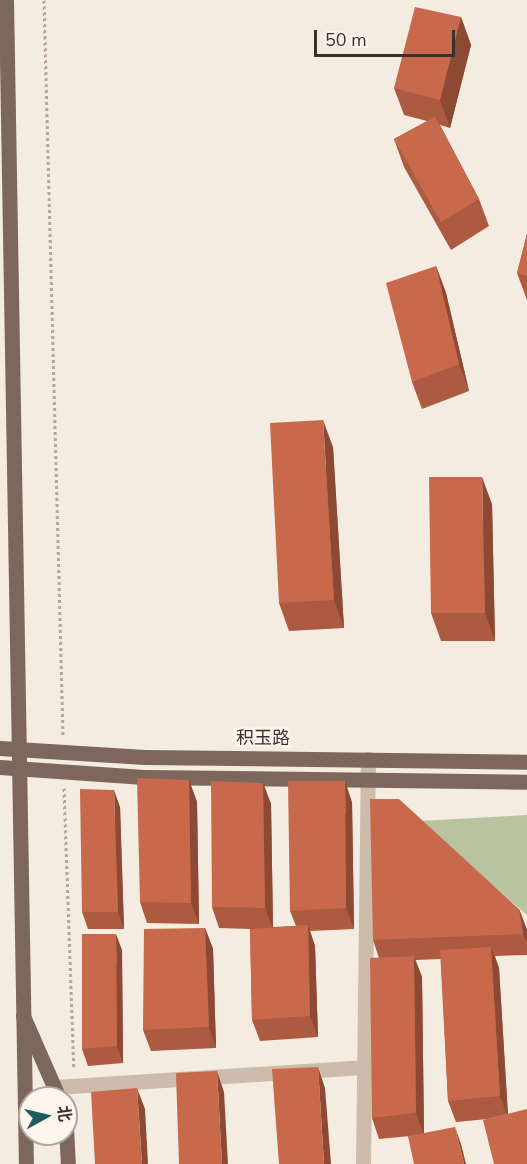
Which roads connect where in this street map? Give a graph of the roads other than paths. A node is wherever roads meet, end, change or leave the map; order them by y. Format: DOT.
graph roads {
  1 [pos="6,0"];
  2 [pos="18,747"];
  3 [pos="0,748"];
  4 [pos="368,759"];
  5 [pos="527,762"];
  6 [pos="0,767"];
  7 [pos="18,767"];
  8 [pos="368,778"];
  9 [pos="527,782"];
  10 [pos="22,1015"];
  11 [pos="367,1067"];
  12 [pos="54,1086"];
  13 [pos="72,1086"];
  14 [pos="67,1146"];
  15 [pos="26,1164"];
  16 [pos="68,1164"];
  17 [pos="363,1164"];
  1 -- 2 [label="main road"];
  2 -- 3 [label="main road, 积玉路"];
  2 -- 4 [label="main road, 积玉路"];
  2 -- 7 [label="main road"];
  4 -- 5 [label="main road, 积玉路"];
  4 -- 8 [label="street"];
  6 -- 7 [label="main road"];
  7 -- 8 [label="main road"];
  7 -- 10 [label="main road"];
  8 -- 9 [label="main road"];
  8 -- 11 [label="street"];
  10 -- 12 [label="main road"];
  10 -- 15 [label="main road"];
  11 -- 13 [label="street"];
  11 -- 17 [label="street"];
  14 -- 16 [label="main road"];
}
